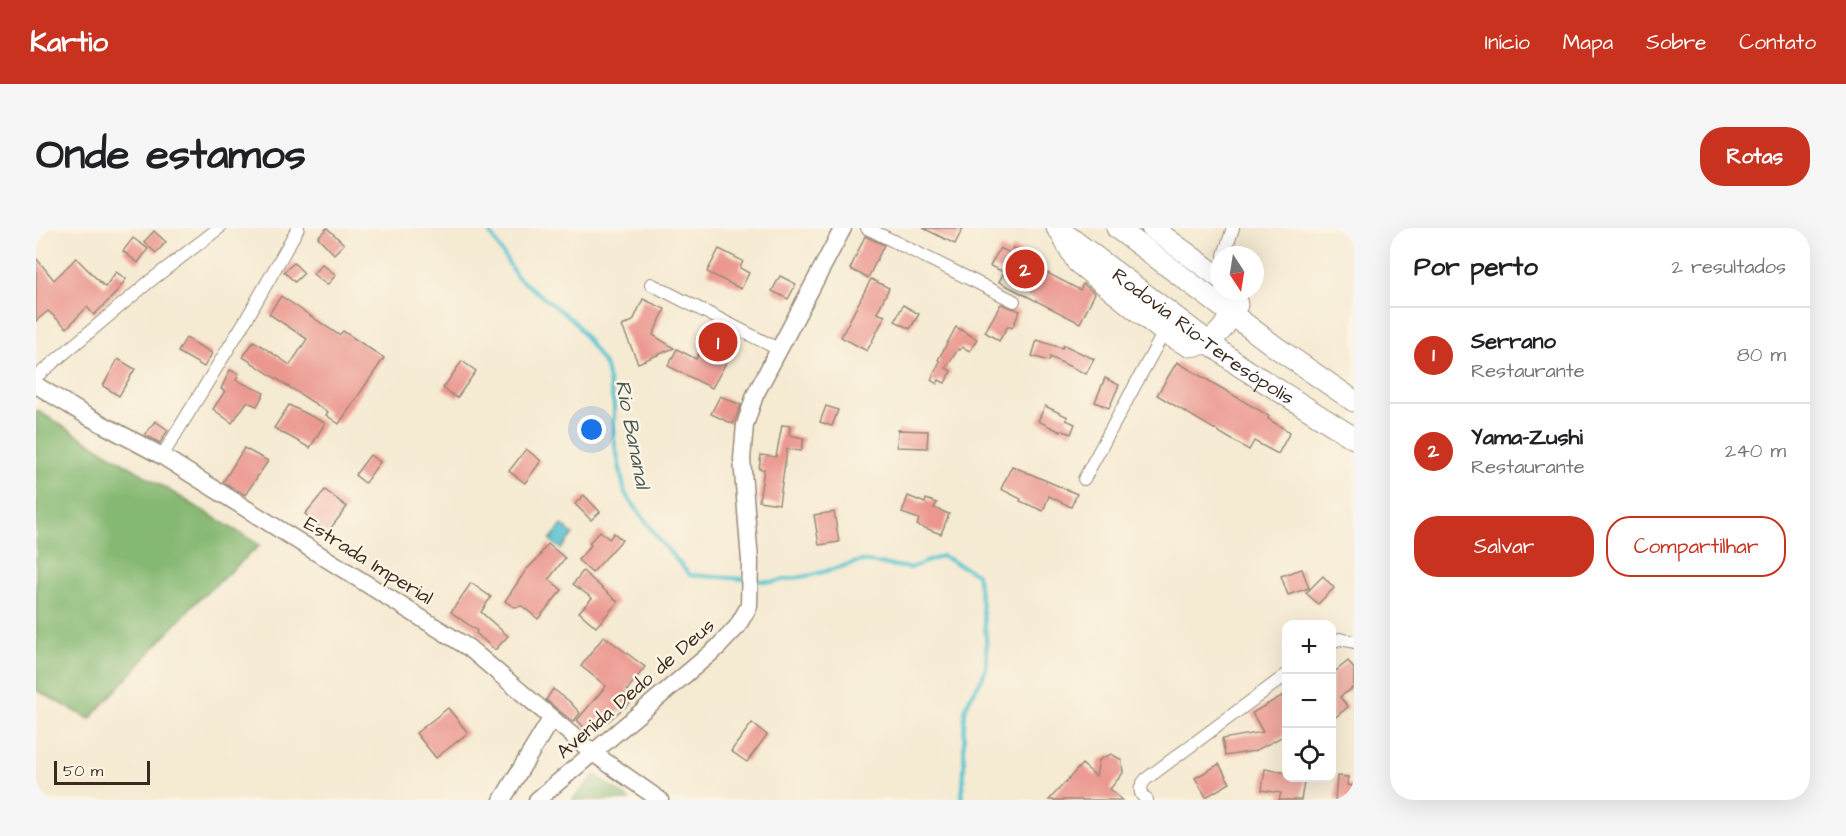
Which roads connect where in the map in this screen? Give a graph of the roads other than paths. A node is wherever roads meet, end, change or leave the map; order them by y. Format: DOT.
graph roads {
  1 [pos="219,228"];
  2 [pos="298,228"];
  3 [pos="843,228"];
  4 [pos="867,228"];
  5 [pos="1117,228"];
  6 [pos="1152,228"];
  7 [pos="1233,228"];
  8 [pos="1058,229"];
  9 [pos="1227,246"];
  10 [pos="1210,268"];
  11 [pos="651,284"];
  12 [pos="1236,300"];
  13 [pos="1014,301"];
  14 [pos="1232,315"];
  15 [pos="1164,332"];
  16 [pos="1209,343"];
  17 [pos="778,349"];
  18 [pos="36,377"];
  19 [pos="36,385"];
  20 [pos="1354,401"];
  21 [pos="1354,438"];
  22 [pos="162,456"];
  23 [pos="1084,479"];
  24 [pos="1336,640"];
  25 [pos="1354,642"];
  26 [pos="1282,679"];
  27 [pos="551,719"];
  28 [pos="593,753"];
  29 [pos="502,800"];
  30 [pos="537,800"];
  31 [pos="660,800"];
  32 [pos="1147,800"];
  1 -- 18 [label="street"];
  2 -- 22 [label="street"];
  3 -- 17 [label="street, Avenida Dedo de Deus"];
  4 -- 13 [label="street"];
  5 -- 14 [label="highway, Rodovia Rio-Teresópolis"];
  6 -- 10 [label="highway"];
  7 -- 9 [label="street"];
  8 -- 15 [label="highway"];
  8 -- 16 [label="highway, Rodovia Rio-Teresópolis"];
  11 -- 17 [label="street"];
  12 -- 14 [label="highway"];
  14 -- 16 [label="highway"];
  14 -- 20 [label="highway, Rodovia Rio-Teresópolis"];
  15 -- 16 [label="highway"];
  15 -- 23 [label="street"];
  16 -- 21 [label="highway, Rodovia Rio-Teresópolis"];
  17 -- 28 [label="street, Avenida Dedo de Deus"];
  19 -- 22 [label="street, Estrada Imperial"];
  22 -- 27 [label="street, Estrada Imperial"];
  24 -- 25 [label="street"];
  26 -- 32 [label="street"];
  27 -- 28 [label="street, Estrada Imperial"];
  27 -- 29 [label="street, Avenida Dedo de Deus"];
  28 -- 30 [label="street, Avenida Dedo de Deus"];
  28 -- 31 [label="street, Estrada Imperial"];
}
